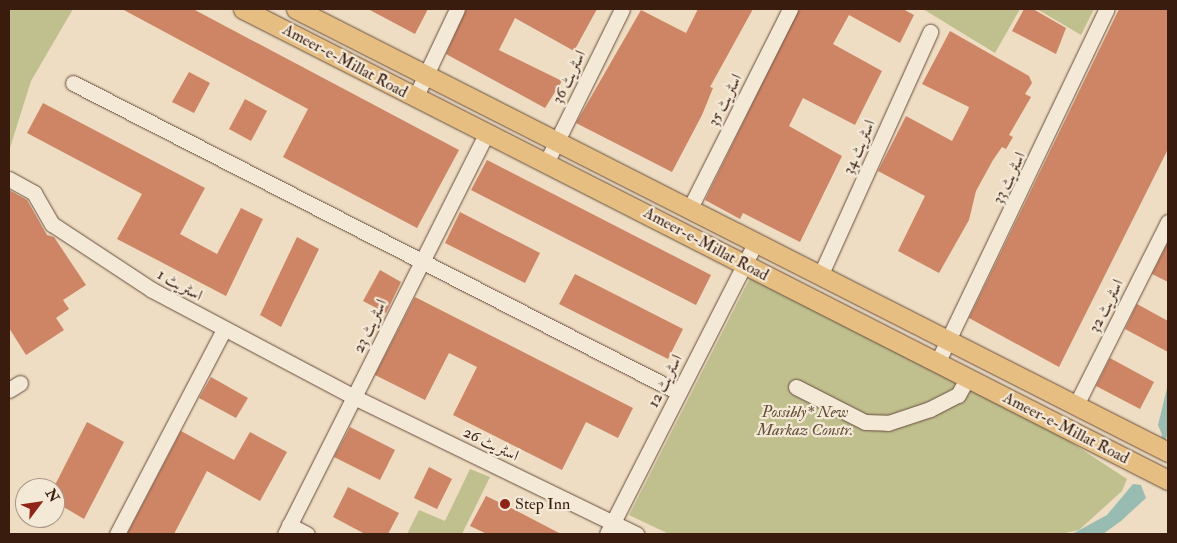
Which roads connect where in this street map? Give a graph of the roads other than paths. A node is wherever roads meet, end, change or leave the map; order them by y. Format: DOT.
graph roads {
  1 [pos="243,9"];
  2 [pos="296,9"];
  3 [pos="457,9"];
  4 [pos="622,9"];
  5 [pos="790,9"];
  6 [pos="1107,9"];
  7 [pos="930,32"];
  8 [pos="424,75"];
  9 [pos="73,83"];
  10 [pos="415,98"];
  11 [pos="487,132"];
  12 [pos="557,141"];
  13 [pos="547,161"];
  14 [pos="9,178"];
  15 [pos="690,208"];
  16 [pos="1168,222"];
  17 [pos="755,243"];
  18 [pos="422,261"];
  19 [pos="744,262"];
  20 [pos="820,276"];
  21 [pos="224,329"];
  22 [pos="947,342"];
  23 [pos="938,361"];
  24 [pos="968,377"];
  25 [pos="796,387"];
  26 [pos="678,392"];
  27 [pos="354,397"];
  28 [pos="1076,405"];
  29 [pos="1168,452"];
  30 [pos="1168,480"];
  31 [pos="610,529"];
  32 [pos="287,530"];
  33 [pos="117,534"];
  34 [pos="307,534"];
  35 [pos="636,534"];
  1 -- 10 [label="main road, Ameer-e-Millat Road"];
  2 -- 8 [label="main road, Ameer-e-Millat Road"];
  3 -- 8 [label="street"];
  4 -- 12 [label="street, اسٹریٹ 36"];
  5 -- 15 [label="street, اسٹریٹ 35"];
  6 -- 22 [label="street, اسٹریٹ 33"];
  7 -- 20 [label="street, اسٹریٹ 34"];
  8 -- 10 [label="street"];
  8 -- 12 [label="main road, Ameer-e-Millat Road"];
  9 -- 18 [label="street"];
  10 -- 11 [label="main road, Ameer-e-Millat Road"];
  11 -- 13 [label="main road, Ameer-e-Millat Road"];
  11 -- 18 [label="street, اسٹریٹ 23"];
  12 -- 13 [label="street, اسٹریٹ 36"];
  12 -- 15 [label="main road, Ameer-e-Millat Road"];
  13 -- 19 [label="main road, Ameer-e-Millat Road"];
  14 -- 21 [label="street, اسٹریٹ 1"];
  15 -- 17 [label="main road, Ameer-e-Millat Road"];
  16 -- 28 [label="street, اسٹریٹ 32"];
  17 -- 19 [label="street, اسٹریٹ 12"];
  17 -- 20 [label="main road, Ameer-e-Millat Road"];
  18 -- 26 [label="street"];
  18 -- 27 [label="street, اسٹریٹ 23"];
  19 -- 23 [label="main road, Ameer-e-Millat Road"];
  19 -- 26 [label="street, اسٹریٹ 12"];
  20 -- 22 [label="main road, Ameer-e-Millat Road"];
  21 -- 27 [label="street, اسٹریٹ 1"];
  21 -- 33 [label="street"];
  22 -- 23 [label="street, اسٹریٹ 33"];
  22 -- 28 [label="main road, Ameer-e-Millat Road"];
  23 -- 24 [label="main road, Ameer-e-Millat Road"];
  24 -- 25 [label="street"];
  24 -- 30 [label="main road, Ameer-e-Millat Road"];
  26 -- 31 [label="street, اسٹریٹ 12"];
  27 -- 31 [label="street, اسٹریٹ 26"];
  27 -- 32 [label="street, اسٹریٹ 23"];
  28 -- 29 [label="main road, Ameer-e-Millat Road"];
  31 -- 35 [label="street"];
  32 -- 34 [label="street"];
}
